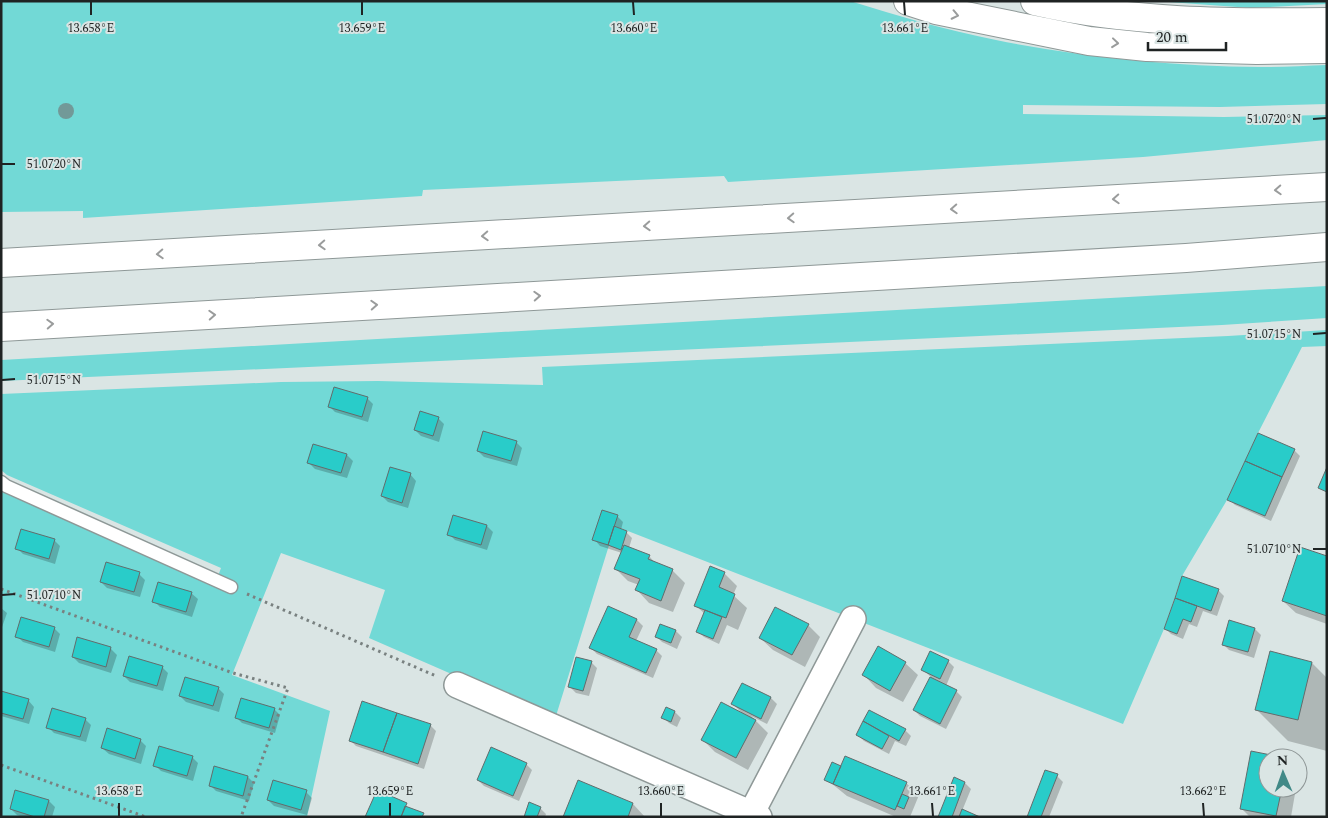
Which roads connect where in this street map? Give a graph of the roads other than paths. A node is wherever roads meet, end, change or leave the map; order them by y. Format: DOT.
graph roads {
  1 [pos="908,1"];
  2 [pos="1035,1"];
  3 [pos="1327,22"];
  4 [pos="1327,49"];
  5 [pos="1327,187"];
  6 [pos="1327,247"];
  7 [pos="1,252"];
  8 [pos="66,260"];
  9 [pos="1,263"];
  10 [pos="1,327"];
  11 [pos="1,482"];
  12 [pos="231,587"];
  13 [pos="853,619"];
  14 [pos="457,685"];
  15 [pos="755,815"];
  1 -- 4 [label="highway, one-way"];
  2 -- 3 [label="highway"];
  5 -- 8 [label="highway, one-way"];
  10 -- 6 [label="highway, one-way"];
  7 -- 8 [label="highway"];
  8 -- 9 [label="highway"];
  11 -- 12 [label="lane"];
  13 -- 15 [label="street"];
  14 -- 15 [label="street"];
}
